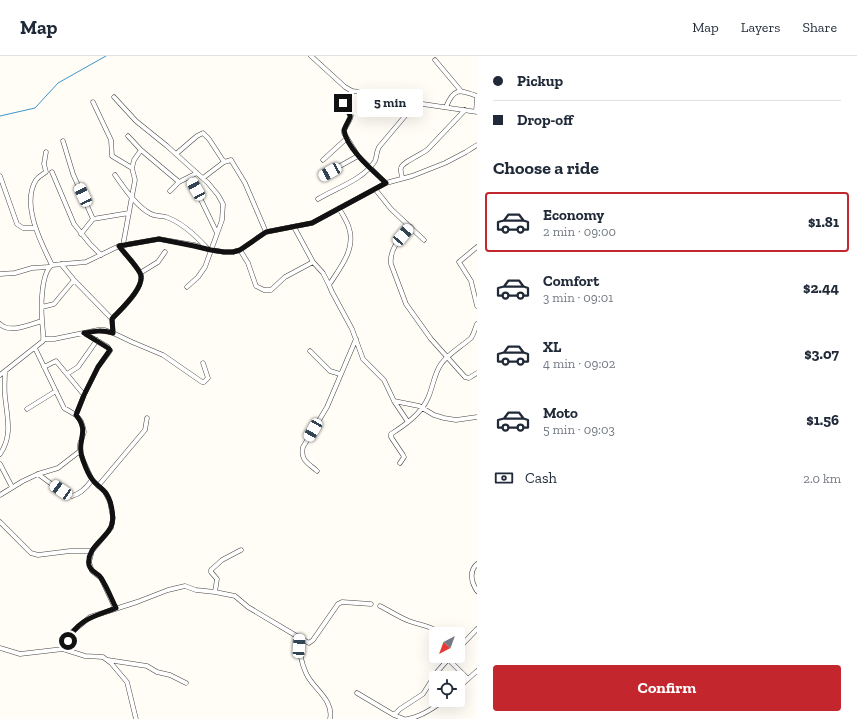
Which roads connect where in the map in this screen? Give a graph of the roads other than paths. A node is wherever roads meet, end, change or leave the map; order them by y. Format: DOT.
graph roads {
  1 [pos="311,56"];
  2 [pos="435,60"];
  3 [pos="352,91"];
  4 [pos="461,91"];
  5 [pos="114,97"];
  6 [pos="477,97"];
  7 [pos="93,102"];
  8 [pos="416,103"];
  9 [pos="446,107"];
  10 [pos="465,110"];
  11 [pos="476,112"];
  12 [pos="128,136"];
  13 [pos="347,138"];
  14 [pos="63,141"];
  15 [pos="477,145"];
  16 [pos="141,150"];
  17 [pos="46,152"];
  18 [pos="176,154"];
  19 [pos="358,156"];
  20 [pos="323,160"];
  21 [pos="224,162"];
  22 [pos="132,168"];
  23 [pos="370,168"];
  24 [pos="52,172"];
  25 [pos="197,173"];
  26 [pos="115,175"];
  27 [pos="0,176"];
  28 [pos="322,176"];
  29 [pos="190,177"];
  30 [pos="202,178"];
  31 [pos="402,178"];
  32 [pos="179,182"];
  33 [pos="386,183"];
  34 [pos="375,189"];
  35 [pos="170,191"];
  36 [pos="131,196"];
  37 [pos="318,199"];
  38 [pos="339,208"];
  39 [pos="129,213"];
  40 [pos="93,218"];
  41 [pos="294,227"];
  42 [pos="410,227"];
  43 [pos="35,228"];
  44 [pos="266,232"];
  45 [pos="217,233"];
  46 [pos="81,234"];
  47 [pos="424,240"];
  48 [pos="121,246"];
  49 [pos="477,247"];
  50 [pos="210,250"];
  51 [pos="240,250"];
  52 [pos="165,252"];
  53 [pos="101,255"];
  54 [pos="313,262"];
  55 [pos="61,264"];
  56 [pos="51,266"];
  57 [pos="140,273"];
  58 [pos="0,274"];
  59 [pos="74,280"];
  60 [pos="329,285"];
  61 [pos="187,287"];
  62 [pos="477,306"];
  63 [pos="42,307"];
  64 [pos="112,319"];
  65 [pos="42,321"];
  66 [pos="0,324"];
  67 [pos="477,324"];
  68 [pos="84,333"];
  69 [pos="113,333"];
  70 [pos="356,338"];
  71 [pos="44,339"];
  72 [pos="97,340"];
  73 [pos="35,348"];
  74 [pos="310,351"];
  75 [pos="446,357"];
  76 [pos="203,363"];
  77 [pos="44,366"];
  78 [pos="5,371"];
  79 [pos="477,373"];
  80 [pos="67,374"];
  81 [pos="340,374"];
  82 [pos="0,375"];
  83 [pos="56,390"];
  84 [pos="84,395"];
  85 [pos="394,402"];
  86 [pos="27,408"];
  87 [pos="423,408"];
  88 [pos="76,415"];
  89 [pos="477,417"];
  90 [pos="147,418"];
  91 [pos="408,422"];
  92 [pos="80,451"];
  93 [pos="0,454"];
  94 [pos="400,463"];
  95 [pos="0,464"];
  96 [pos="317,471"];
  97 [pos="38,474"];
  98 [pos="92,480"];
  99 [pos="98,486"];
  100 [pos="12,487"];
  101 [pos="0,495"];
  102 [pos="0,522"];
  103 [pos="241,550"];
  104 [pos="92,551"];
  105 [pos="477,564"];
  106 [pos="477,590"];
  107 [pos="215,592"];
  108 [pos="371,604"];
  109 [pos="380,606"];
  110 [pos="116,608"];
  111 [pos="432,627"];
  112 [pos="477,629"];
  113 [pos="300,638"];
  114 [pos="465,642"];
  115 [pos="0,648"];
  116 [pos="63,649"];
  117 [pos="107,660"];
  118 [pos="445,663"];
  119 [pos="453,663"];
  120 [pos="477,672"];
  121 [pos="468,680"];
  122 [pos="465,682"];
  123 [pos="186,683"];
  124 [pos="357,693"];
  125 [pos="434,707"];
  126 [pos="394,715"];
  127 [pos="136,719"];
  128 [pos="330,719"];
  129 [pos="406,719"];
  1 -- 3 [label="street"];
  2 -- 4 [label="street"];
  3 -- 8 [label="street"];
  3 -- 13 [label="street"];
  4 -- 6 [label="street"];
  4 -- 9 [label="street"];
  5 -- 18 [label="street"];
  6 -- 11 [label="street"];
  7 -- 22 [label="street"];
  8 -- 9 [label="street"];
  8 -- 23 [label="street"];
  9 -- 10 [label="street"];
  10 -- 11 [label="street"];
  10 -- 31 [label="street"];
  12 -- 16 [label="street"];
  13 -- 19 [label="street"];
  13 -- 20 [label="street"];
  14 -- 40 [label="street"];
  15 -- 31 [label="street"];
  16 -- 22 [label="street"];
  16 -- 32 [label="street"];
  17 -- 43 [label="street"];
  18 -- 21 [label="street"];
  18 -- 25 [label="street"];
  19 -- 23 [label="street"];
  19 -- 28 [label="street"];
  21 -- 30 [label="street"];
  21 -- 44 [label="street"];
  22 -- 36 [label="street"];
  23 -- 33 [label="street"];
  23 -- 37 [label="street"];
  24 -- 46 [label="street"];
  25 -- 29 [label="street"];
  25 -- 30 [label="street"];
  26 -- 36 [label="street"];
  27 -- 43 [label="street"];
  29 -- 32 [label="street"];
  29 -- 45 [label="street"];
  30 -- 45 [label="street"];
  31 -- 33 [label="street"];
  32 -- 35 [label="street"];
  33 -- 34 [label="street"];
  34 -- 38 [label="street"];
  34 -- 42 [label="street"];
  36 -- 39 [label="street"];
  36 -- 50 [label="street"];
  38 -- 41 [label="street"];
  38 -- 60 [label="street"];
  39 -- 40 [label="street"];
  39 -- 48 [label="street"];
  40 -- 46 [label="street"];
  41 -- 44 [label="street"];
  41 -- 54 [label="street"];
  42 -- 47 [label="street"];
  42 -- 75 [label="street"];
  43 -- 56 [label="street"];
  44 -- 51 [label="street"];
  45 -- 50 [label="street"];
  46 -- 53 [label="street"];
  48 -- 50 [label="street"];
  48 -- 53 [label="street"];
  48 -- 57 [label="street"];
  49 -- 62 [label="street"];
  50 -- 51 [label="street"];
  50 -- 61 [label="street"];
  51 -- 54 [label="street"];
  52 -- 57 [label="street"];
  53 -- 55 [label="street"];
  54 -- 60 [label="street"];
  55 -- 56 [label="street"];
  55 -- 59 [label="street"];
  56 -- 58 [label="street"];
  56 -- 63 [label="street"];
  57 -- 64 [label="street"];
  59 -- 63 [label="street"];
  59 -- 64 [label="street"];
  60 -- 70 [label="street"];
  63 -- 65 [label="street"];
  64 -- 69 [label="street"];
  65 -- 66 [label="street"];
  65 -- 71 [label="street"];
  67 -- 75 [label="street"];
  68 -- 69 [label="street"];
  68 -- 71 [label="street"];
  68 -- 72 [label="street"];
  69 -- 76 [label="street"];
  70 -- 81 [label="street"];
  70 -- 85 [label="street"];
  71 -- 73 [label="street"];
  72 -- 80 [label="street"];
  72 -- 84 [label="street"];
  73 -- 77 [label="street"];
  73 -- 78 [label="street"];
  74 -- 81 [label="street"];
  75 -- 79 [label="street"];
  75 -- 87 [label="street"];
  77 -- 80 [label="street"];
  77 -- 83 [label="street"];
  78 -- 82 [label="street"];
  78 -- 93 [label="street"];
  80 -- 84 [label="street"];
  81 -- 96 [label="street"];
  83 -- 86 [label="street"];
  83 -- 88 [label="street"];
  84 -- 88 [label="street"];
  85 -- 87 [label="street"];
  85 -- 91 [label="street"];
  87 -- 89 [label="street"];
  87 -- 91 [label="street"];
  88 -- 92 [label="street"];
  90 -- 99 [label="street"];
  91 -- 94 [label="street"];
  92 -- 97 [label="street"];
  92 -- 98 [label="street"];
  95 -- 100 [label="street"];
  97 -- 98 [label="street"];
  97 -- 100 [label="street"];
  98 -- 99 [label="street"];
  99 -- 104 [label="street"];
  100 -- 101 [label="street"];
  102 -- 104 [label="street"];
  103 -- 107 [label="street"];
  104 -- 110 [label="street"];
  105 -- 106 [label="street"];
  107 -- 110 [label="street"];
  107 -- 113 [label="street"];
  108 -- 113 [label="street"];
  109 -- 111 [label="street"];
  110 -- 116 [label="street"];
  112 -- 114 [label="street"];
  113 -- 128 [label="street"];
  115 -- 116 [label="street"];
  116 -- 117 [label="street"];
  117 -- 123 [label="street"];
  117 -- 127 [label="street"];
  118 -- 126 [label="street"];
  119 -- 121 [label="street"];
  120 -- 121 [label="street"];
  121 -- 122 [label="street"];
  124 -- 126 [label="street"];
  125 -- 129 [label="street"];
  126 -- 129 [label="street"];
}
